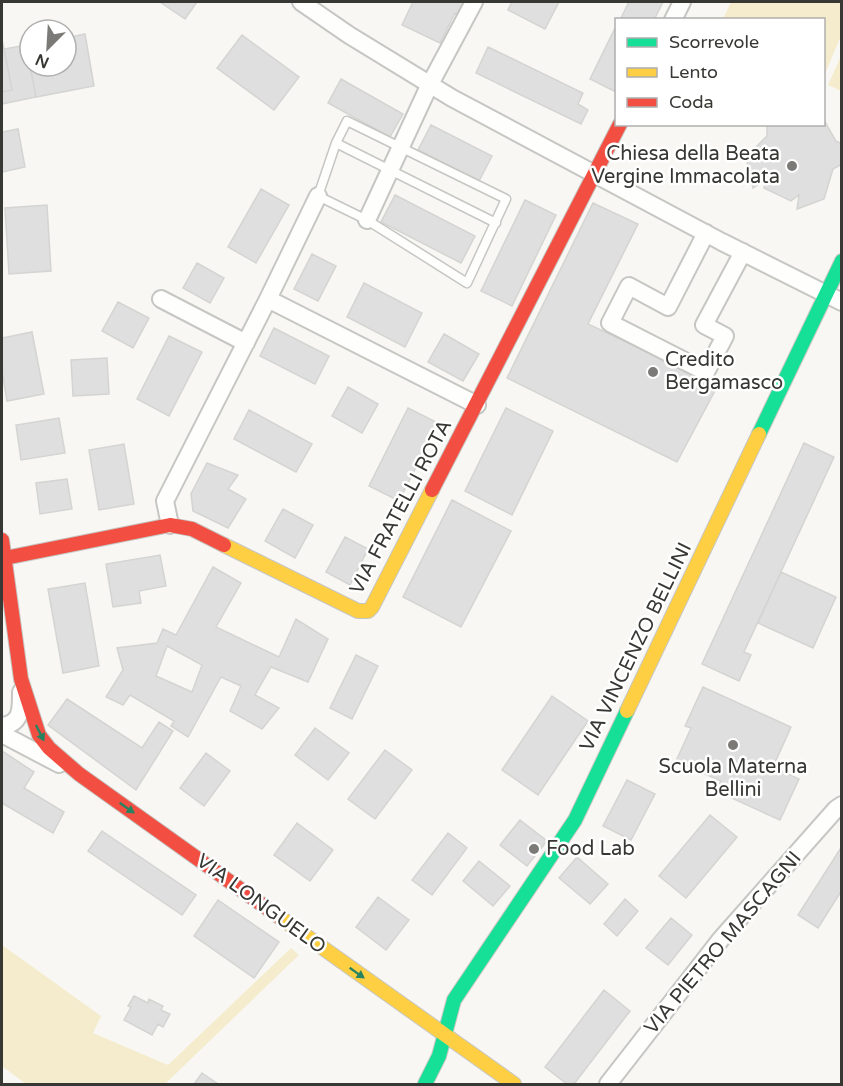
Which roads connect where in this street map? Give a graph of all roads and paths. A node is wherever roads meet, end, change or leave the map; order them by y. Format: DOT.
graph roads {
  1 [pos="301,2"];
  2 [pos="474,2"];
  3 [pos="682,2"];
  4 [pos="674,18"];
  5 [pos="429,86"];
  6 [pos="619,126"];
  7 [pos="336,144"];
  8 [pos="401,147"];
  9 [pos="391,169"];
  10 [pos="595,173"];
  11 [pos="318,196"];
  12 [pos="367,220"];
  13 [pos="496,223"];
  14 [pos="706,233"];
  15 [pos="743,252"];
  16 [pos="842,261"];
  17 [pos="825,294"];
  18 [pos="161,299"];
  19 [pos="268,300"];
  20 [pos="842,302"];
  21 [pos="246,343"];
  22 [pos="477,405"];
  23 [pos="170,525"];
  24 [pos="2,540"];
  25 [pos="5,558"];
  26 [pos="21,679"];
  27 [pos="2,726"];
  28 [pos="2,734"];
  29 [pos="79,774"];
  30 [pos="842,805"];
  31 [pos="446,1037"];
  32 [pos="425,1084"];
  33 [pos="514,1084"];
  34 [pos="608,1084"];
  1 -- 5 [label="street"];
  2 -- 5 [label="street"];
  3 -- 4 [label="street"];
  5 -- 8 [label="street"];
  5 -- 10 [label="street"];
  6 -- 10 [label="street, VIA FRATELLI ROTA"];
  7 -- 8 [label="lane"];
  7 -- 9 [label="lane"];
  7 -- 11 [label="lane"];
  8 -- 9 [label="street"];
  8 -- 13 [label="lane"];
  9 -- 12 [label="street"];
  9 -- 13 [label="lane"];
  10 -- 14 [label="street"];
  10 -- 22 [label="street, VIA FRATELLI ROTA"];
  11 -- 12 [label="lane"];
  11 -- 19 [label="street"];
  12 -- 13 [label="lane"];
  14 -- 15 [label="street"];
  14 -- 15 [label="street"];
  15 -- 17 [label="street"];
  16 -- 17 [label="street, VIA VINCENZO BELLINI"];
  17 -- 20 [label="street"];
  17 -- 31 [label="street, VIA VINCENZO BELLINI"];
  18 -- 21 [label="street"];
  19 -- 21 [label="street"];
  19 -- 22 [label="street"];
  21 -- 23 [label="street"];
  22 -- 23 [label="street, VIA FRATELLI ROTA"];
  23 -- 25 [label="street, VIA FRATELLI ROTA"];
  24 -- 25 [label="street"];
  25 -- 26 [label="street"];
  26 -- 27 [label="street"];
  26 -- 29 [label="street, one-way"];
  28 -- 29 [label="street, VIA LONGUELO"];
  29 -- 31 [label="street, VIA LONGUELO, one-way"];
  30 -- 34 [label="street, VIA PIETRO MASCAGNI"];
  31 -- 32 [label="street, VIA VINCENZO BELLINI"];
  31 -- 33 [label="street, VIA LONGUELO"];
}
